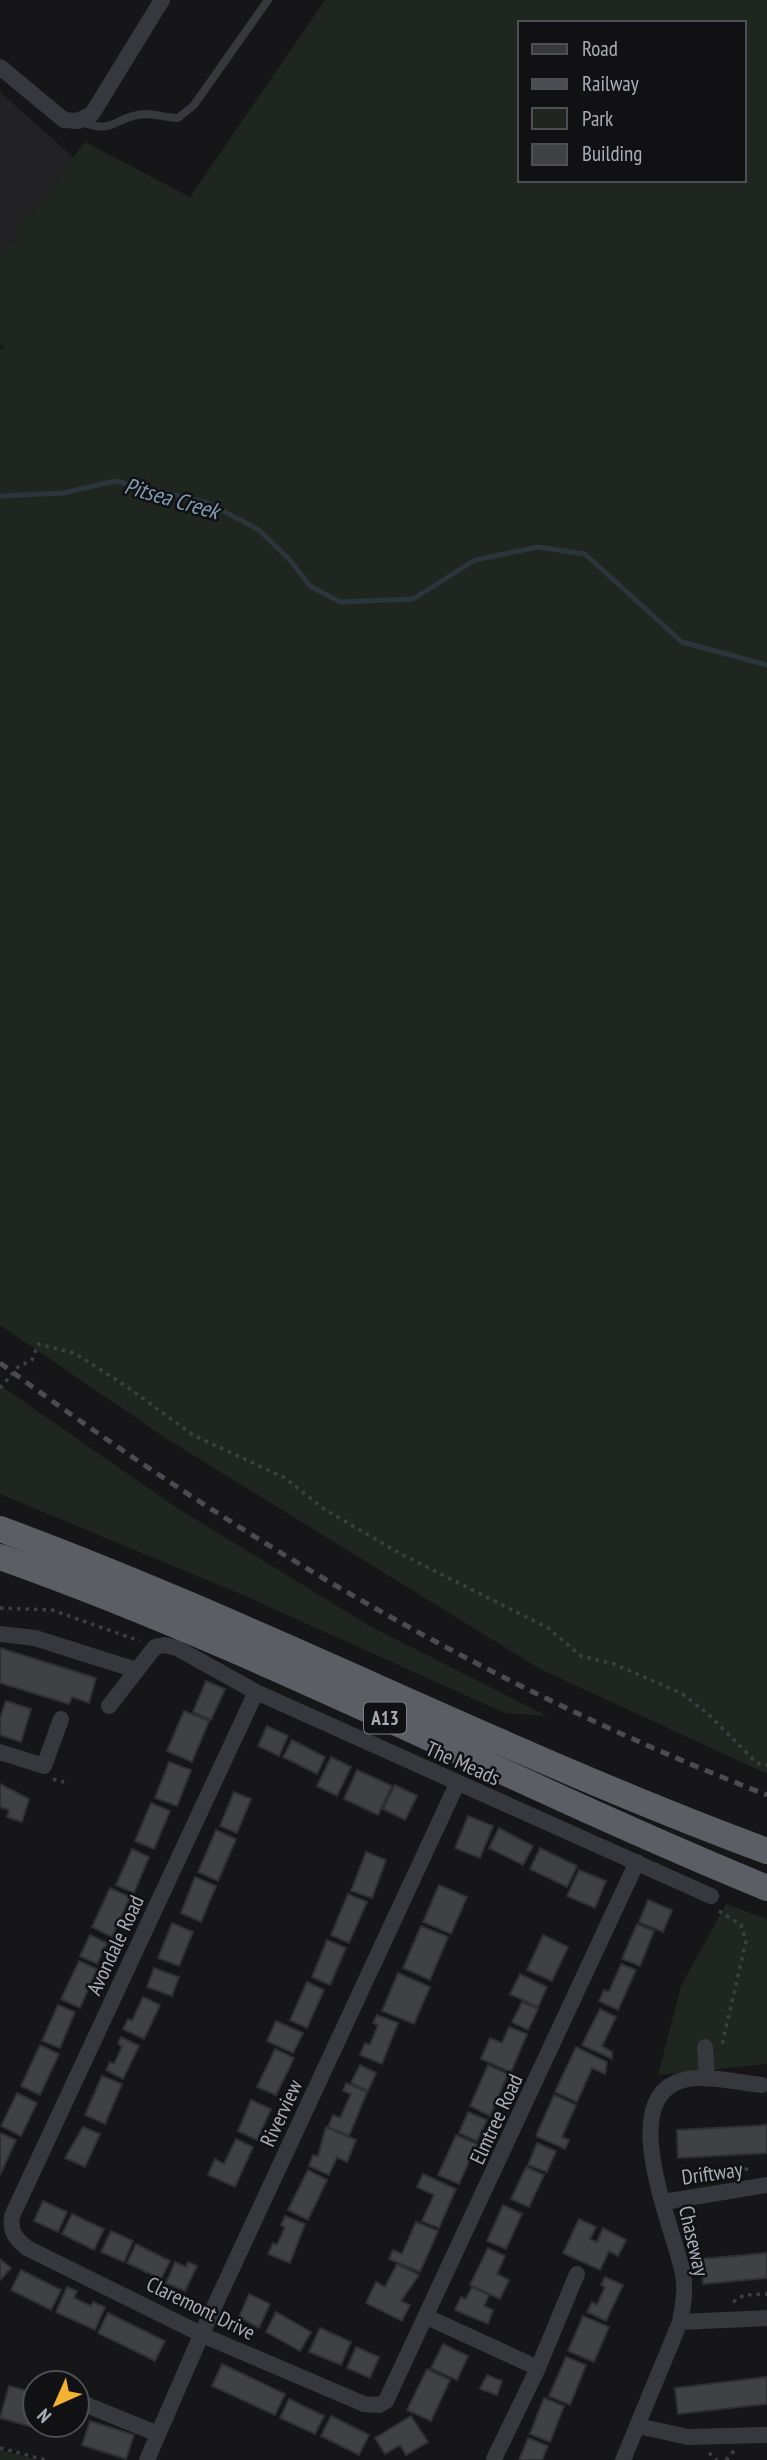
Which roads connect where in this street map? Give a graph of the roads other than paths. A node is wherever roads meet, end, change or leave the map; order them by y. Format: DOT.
graph roads {
  1 [pos="162,0"];
  2 [pos="268,0"];
  3 [pos="0,67"];
  4 [pos="78,121"];
  5 [pos="0,1529"];
  6 [pos="0,1558"];
  7 [pos="0,1634"];
  8 [pos="136,1670"];
  9 [pos="256,1692"];
  10 [pos="109,1706"];
  11 [pos="61,1718"];
  12 [pos="0,1752"];
  13 [pos="457,1784"];
  14 [pos="767,1851"];
  15 [pos="637,1862"];
  16 [pos="767,1888"];
  17 [pos="710,1896"];
  18 [pos="705,2048"];
  19 [pos="707,2079"];
  20 [pos="762,2085"];
  21 [pos="767,2185"];
  22 [pos="663,2202"];
  23 [pos="12,2216"];
  24 [pos="576,2274"];
  25 [pos="427,2317"];
  26 [pos="767,2318"];
  27 [pos="680,2322"];
  28 [pos="202,2333"];
  29 [pos="538,2368"];
  30 [pos="391,2393"];
  31 [pos="91,2407"];
  32 [pos="638,2426"];
  33 [pos="158,2434"];
  34 [pos="767,2435"];
  35 [pos="494,2459"];
  36 [pos="147,2460"];
  37 [pos="623,2460"];
  1 -- 4 [label="street"];
  2 -- 4 [label="lane"];
  3 -- 4 [label="street"];
  5 -- 14 [label="highway, A13"];
  6 -- 16 [label="highway, A13"];
  7 -- 8 [label="street"];
  8 -- 9 [label="street, The Meads"];
  8 -- 10 [label="street"];
  9 -- 13 [label="street, The Meads"];
  9 -- 23 [label="street, Avondale Road"];
  11 -- 12 [label="street"];
  13 -- 15 [label="street, The Meads"];
  13 -- 28 [label="street, Riverview"];
  15 -- 17 [label="street, The Meads"];
  15 -- 25 [label="street, Elmtree Road"];
  18 -- 19 [label="street"];
  19 -- 20 [label="street"];
  19 -- 22 [label="street, Chaseway"];
  21 -- 22 [label="street, Driftway"];
  22 -- 27 [label="street, Chaseway"];
  23 -- 28 [label="street, Claremont Drive"];
  24 -- 29 [label="street"];
  25 -- 29 [label="street"];
  25 -- 30 [label="street, Elmtree Road"];
  26 -- 27 [label="street"];
  27 -- 32 [label="street, Chaseway"];
  28 -- 30 [label="street, Claremont Drive"];
  28 -- 33 [label="street, Riverview"];
  29 -- 35 [label="street"];
  31 -- 33 [label="street"];
  32 -- 34 [label="street"];
  32 -- 37 [label="street, Chaseway"];
  33 -- 36 [label="street, Riverview"];
}
